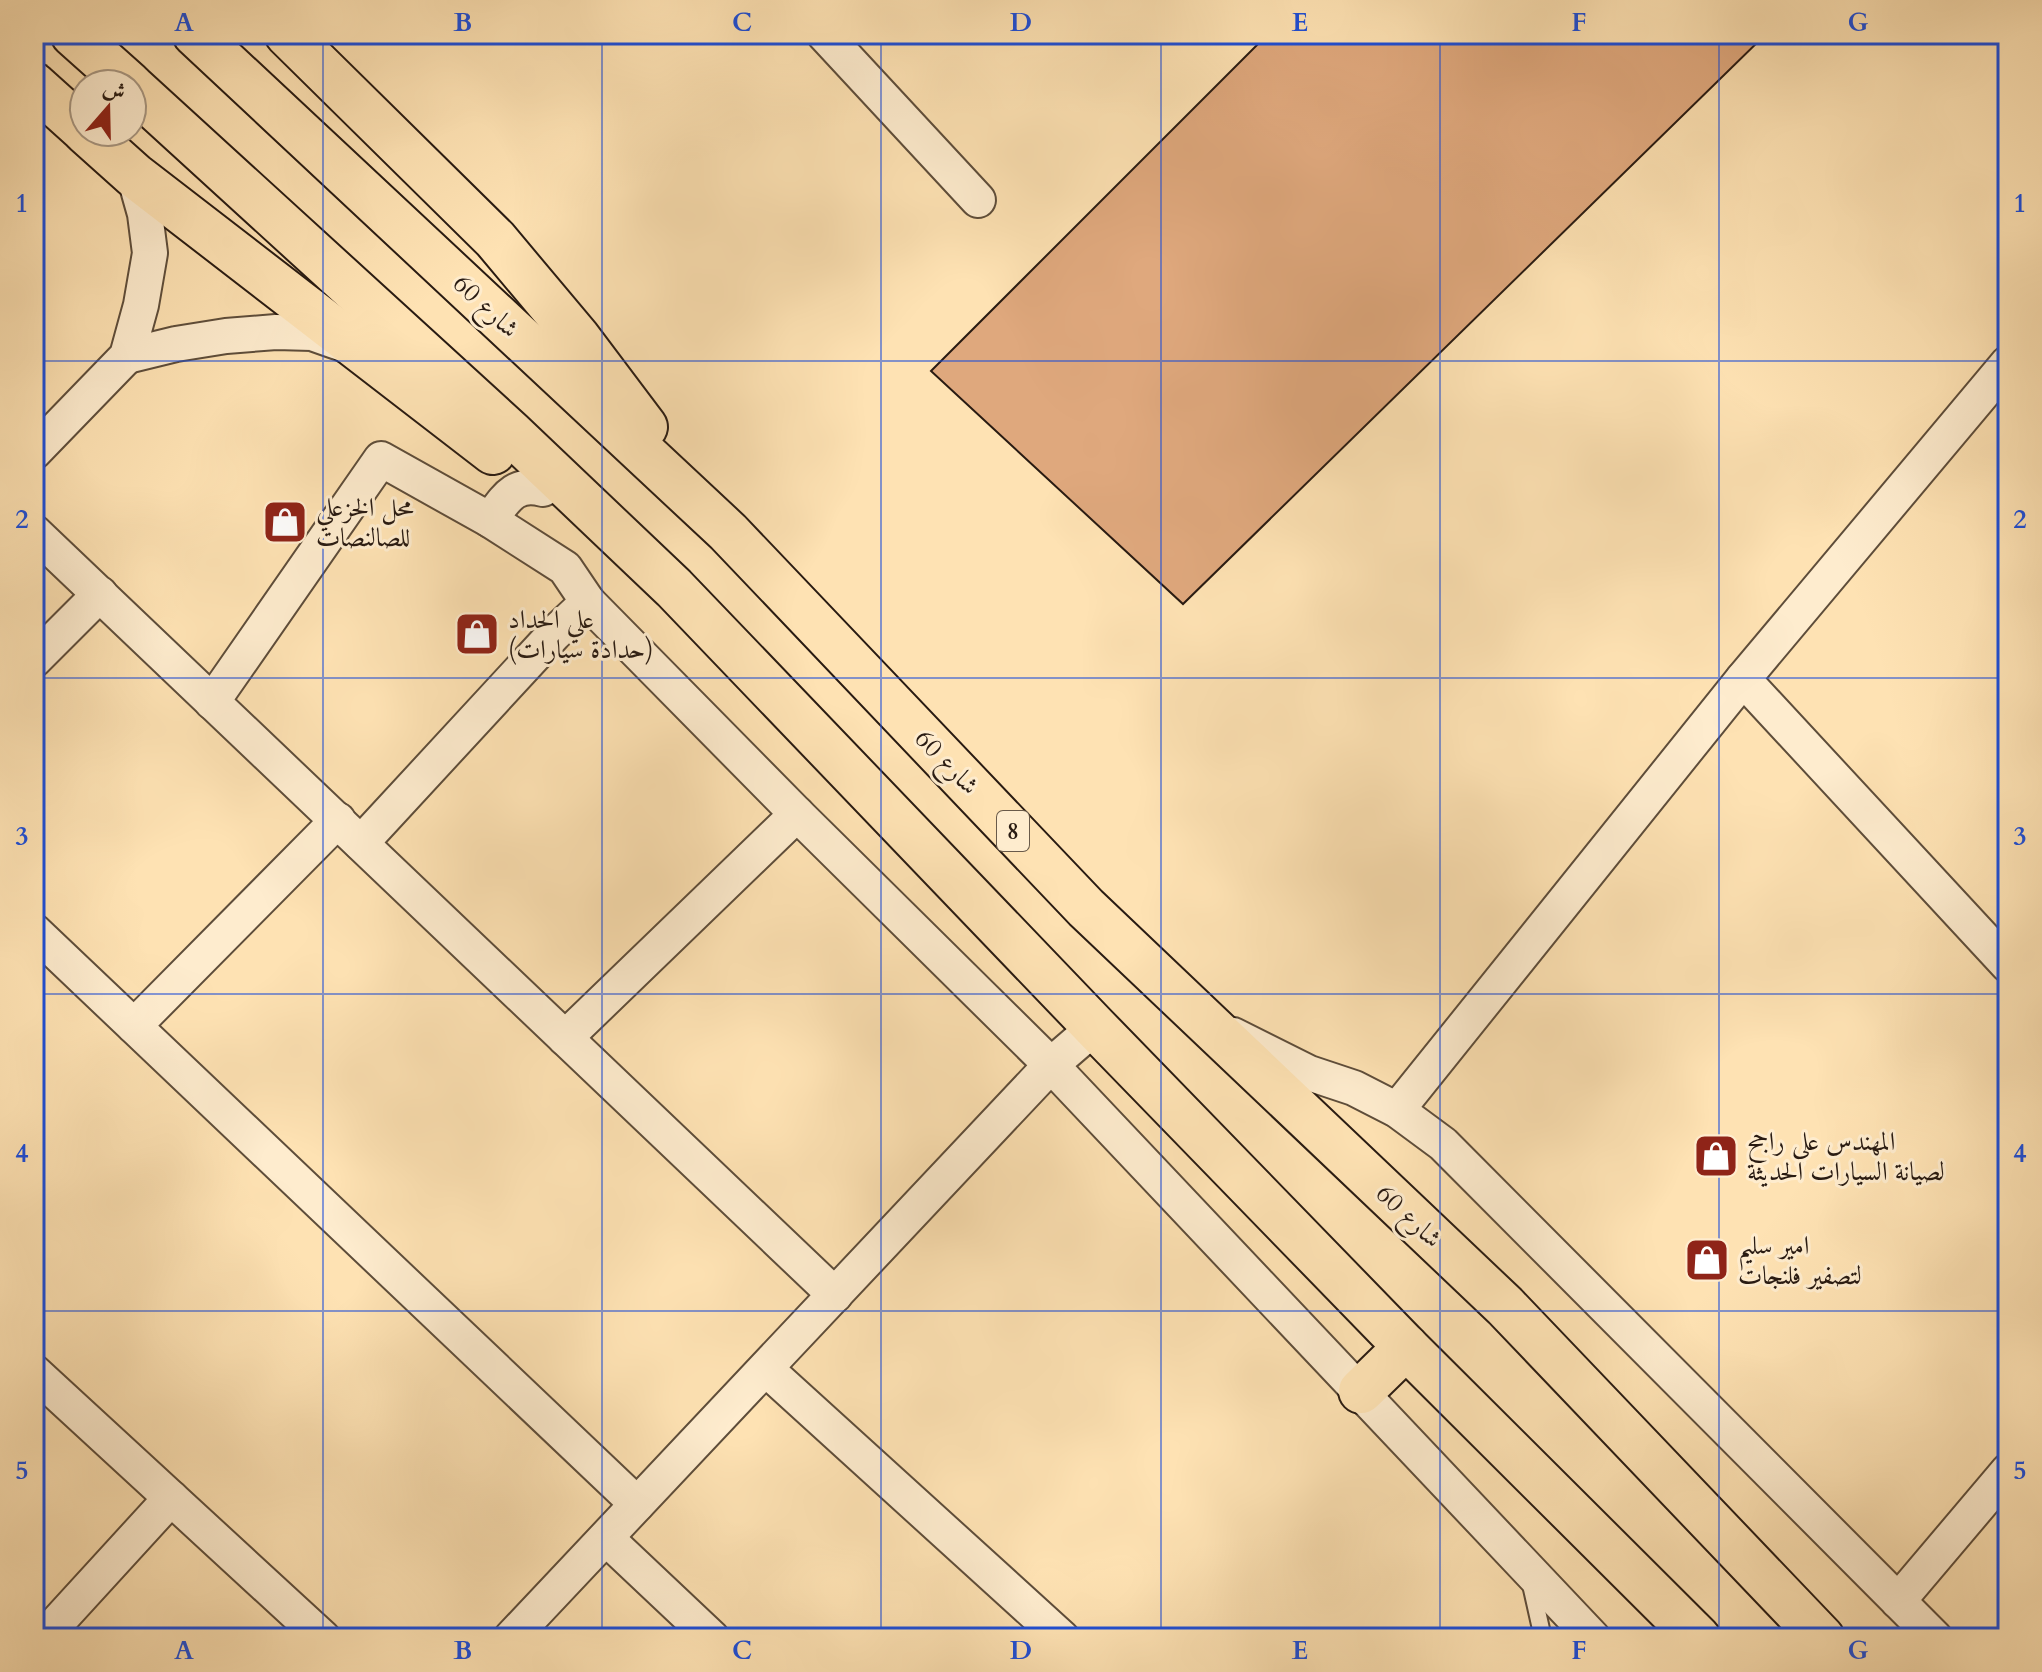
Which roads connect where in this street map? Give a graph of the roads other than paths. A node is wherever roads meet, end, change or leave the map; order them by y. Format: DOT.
graph roads {
  1 [pos="73,34"];
  2 [pos="195,34"];
  3 [pos="287,34"];
  4 [pos="824,34"];
  5 [pos="110,68"];
  6 [pos="34,85"];
  7 [pos="148,102"];
  8 [pos="68,116"];
  9 [pos="104,148"];
  10 [pos="134,175"];
  11 [pos="978,200"];
  12 [pos="359,350"];
  13 [pos="127,356"];
  14 [pos="2008,363"];
  15 [pos="34,452"];
  16 [pos="543,489"];
  17 [pos="490,520"];
  18 [pos="34,532"];
  19 [pos="728,532"];
  20 [pos="674,588"];
  21 [pos="100,594"];
  22 [pos="588,602"];
  23 [pos="34,660"];
  24 [pos="1743,679"];
  25 [pos="212,702"];
  26 [pos="797,814"];
  27 [pos="349,832"];
  28 [pos="34,931"];
  29 [pos="2008,965"];
  30 [pos="1189,1007"];
  31 [pos="134,1026"];
  32 [pos="1095,1027"];
  33 [pos="565,1038"];
  34 [pos="1051,1065"];
  35 [pos="1397,1110"];
  36 [pos="835,1295"];
  37 [pos="1406,1347"];
  38 [pos="766,1369"];
  39 [pos="34,1372"];
  40 [pos="1361,1391"];
  41 [pos="2008,1471"];
  42 [pos="171,1498"];
  43 [pos="637,1504"];
  44 [pos="606,1538"];
  45 [pos="1528,1570"];
  46 [pos="1898,1601"];
  47 [pos="43,1638"];
  48 [pos="323,1638"];
  49 [pos="511,1638"];
  50 [pos="712,1638"];
  51 [pos="1062,1638"];
  52 [pos="1543,1638"];
  53 [pos="1593,1638"];
  54 [pos="1698,1638"];
  55 [pos="1822,1638"];
  56 [pos="1935,1638"];
  1 -- 5 [label="highway"];
  2 -- 19 [label="highway, شارع 60 / 8"];
  3 -- 19 [label="highway"];
  4 -- 11 [label="street"];
  6 -- 8 [label="highway"];
  7 -- 20 [label="highway"];
  9 -- 10 [label="highway"];
  10 -- 12 [label="highway"];
  10 -- 13 [label="street"];
  12 -- 13 [label="street"];
  12 -- 16 [label="highway"];
  13 -- 15 [label="street"];
  14 -- 24 [label="street"];
  16 -- 17 [label="street"];
  16 -- 20 [label="highway"];
  17 -- 22 [label="street"];
  17 -- 25 [label="street"];
  18 -- 21 [label="street"];
  19 -- 30 [label="highway, شارع 60 / 8"];
  20 -- 32 [label="highway"];
  21 -- 23 [label="street"];
  21 -- 25 [label="street"];
  22 -- 26 [label="street"];
  22 -- 27 [label="street"];
  24 -- 29 [label="street"];
  24 -- 35 [label="street"];
  25 -- 27 [label="street"];
  26 -- 33 [label="street"];
  26 -- 34 [label="street"];
  27 -- 31 [label="street"];
  27 -- 33 [label="street"];
  28 -- 31 [label="street"];
  30 -- 35 [label="street"];
  30 -- 55 [label="highway, شارع 60 / 8"];
  31 -- 43 [label="street"];
  32 -- 34 [label="street"];
  32 -- 37 [label="highway"];
  33 -- 36 [label="street"];
  34 -- 36 [label="street"];
  34 -- 40 [label="street"];
  35 -- 46 [label="street"];
  36 -- 38 [label="street"];
  37 -- 40 [label="highway"];
  37 -- 54 [label="highway"];
  38 -- 43 [label="street"];
  38 -- 51 [label="street"];
  39 -- 42 [label="street"];
  40 -- 45 [label="street"];
  41 -- 46 [label="street"];
  42 -- 47 [label="street"];
  42 -- 48 [label="street"];
  43 -- 44 [label="street"];
  44 -- 49 [label="street"];
  44 -- 50 [label="street"];
  45 -- 52 [label="lane"];
  45 -- 53 [label="street"];
  46 -- 56 [label="street"];
}
